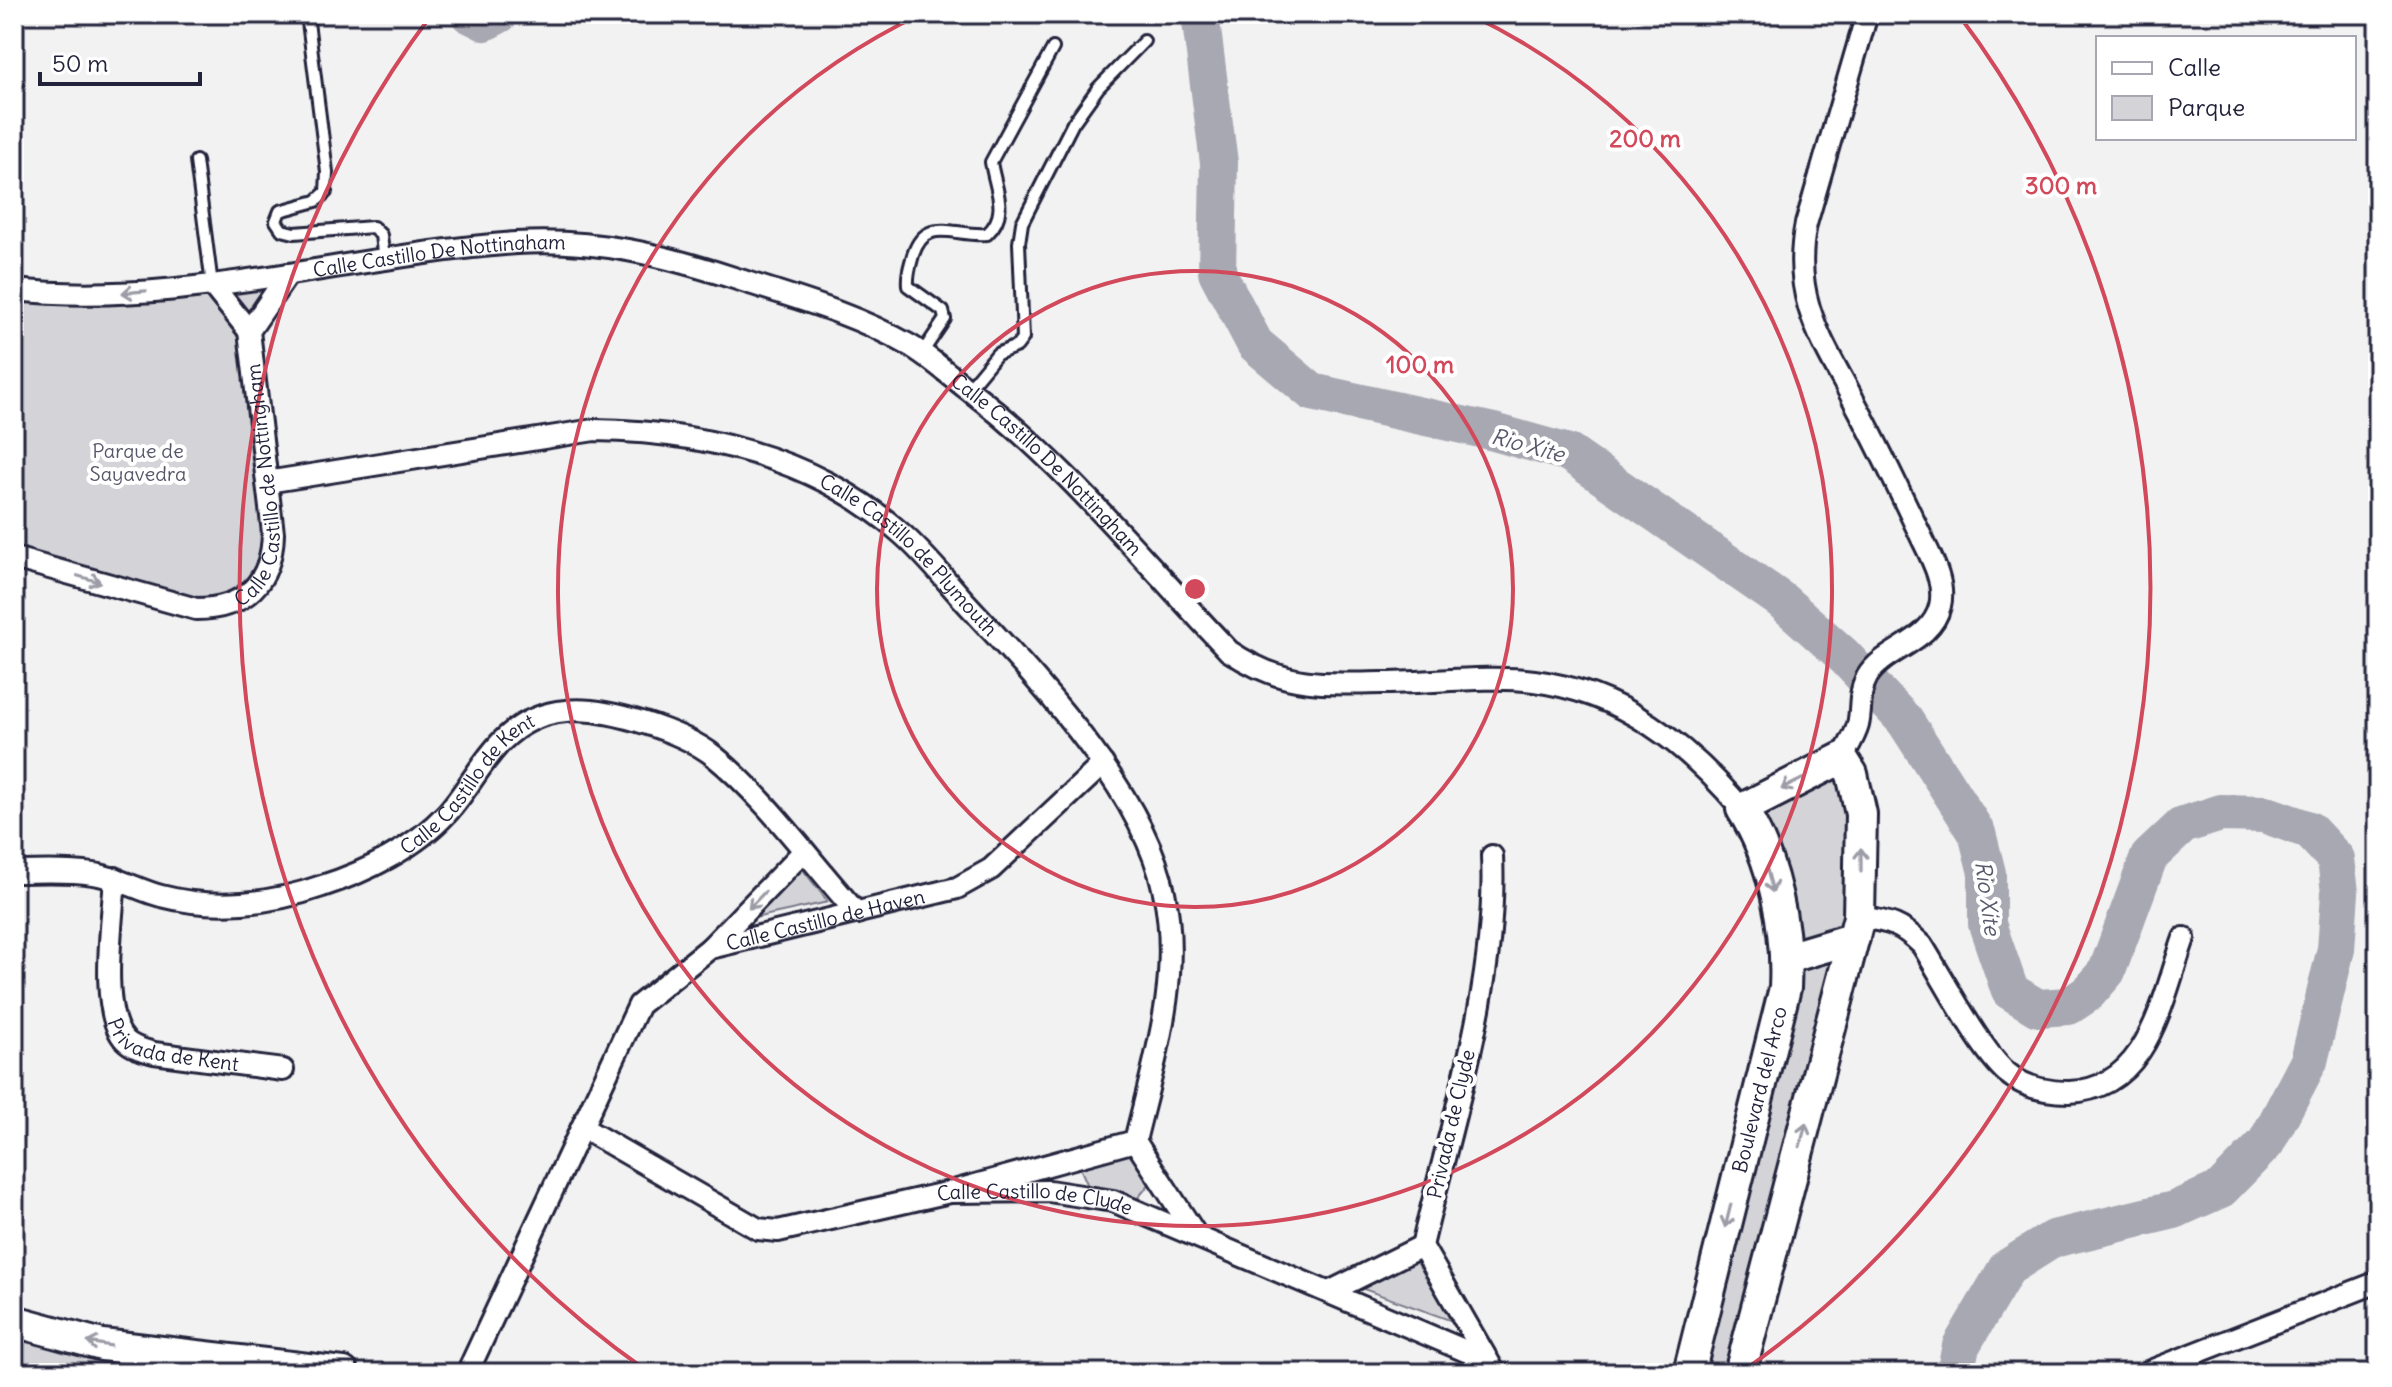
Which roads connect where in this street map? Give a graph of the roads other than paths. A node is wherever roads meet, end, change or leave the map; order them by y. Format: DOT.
graph roads {
  1 [pos="307,14"];
  2 [pos="1867,14"];
  3 [pos="1144,41"];
  4 [pos="1053,48"];
  5 [pos="196,161"];
  6 [pos="384,261"];
  7 [pos="288,274"];
  8 [pos="212,285"];
  9 [pos="14,290"];
  10 [pos="249,331"];
  11 [pos="922,353"];
  12 [pos="968,389"];
  13 [pos="267,482"];
  14 [pos="14,558"];
  15 [pos="1842,758"];
  16 [pos="1103,764"];
  17 [pos="1742,809"];
  18 [pos="803,852"];
  19 [pos="1492,856"];
  20 [pos="14,872"];
  21 [pos="115,878"];
  22 [pos="857,913"];
  23 [pos="1857,928"];
  24 [pos="2184,938"];
  25 [pos="710,948"];
  26 [pos="1787,958"];
  27 [pos="283,1070"];
  28 [pos="583,1128"];
  29 [pos="1135,1141"];
  30 [pos="950,1192"];
  31 [pos="1196,1235"];
  32 [pos="1422,1246"];
  33 [pos="2378,1282"];
  34 [pos="1329,1292"];
  35 [pos="14,1321"];
  36 [pos="1491,1367"];
  37 [pos="343,1373"];
  38 [pos="467,1373"];
  39 [pos="1689,1373"];
  40 [pos="1740,1373"];
  41 [pos="2145,1373"];
  1 -- 6 [label="lane"];
  2 -- 15 [label="street"];
  3 -- 12 [label="lane"];
  4 -- 11 [label="lane"];
  5 -- 8 [label="lane"];
  6 -- 7 [label="street, Calle Castillo De Nottingham"];
  6 -- 11 [label="street, Calle Castillo De Nottingham"];
  7 -- 8 [label="street, Calle Castillo de Nottingham"];
  7 -- 10 [label="street, Calle Castillo de Nottingham"];
  8 -- 9 [label="street, Calle Castillo de Nottingham, one-way"];
  8 -- 10 [label="street, Calle Castillo De Nottingham"];
  10 -- 13 [label="street, Calle Castillo de Nottingham"];
  11 -- 12 [label="street, Calle Castillo De Nottingham"];
  12 -- 17 [label="street, Calle Castillo De Nottingham"];
  14 -- 13 [label="street, Calle Castillo de Nottingham, one-way"];
  13 -- 16 [label="street, Calle Castillo de Plymouth"];
  15 -- 17 [label="street, one-way"];
  23 -- 15 [label="street, one-way"];
  16 -- 22 [label="street, Calle Castillo de Haven"];
  16 -- 29 [label="street, Calle Castillo de Plymouth"];
  17 -- 26 [label="street, Boulevard del Arco, one-way"];
  18 -- 21 [label="street, Calle Castillo de Kent"];
  18 -- 22 [label="street, Calle Castillo de Kent"];
  18 -- 25 [label="street, Calle Castillo de Haven, one-way"];
  19 -- 32 [label="street, Privada de Clyde"];
  20 -- 21 [label="street, Calle Castillo de Kent"];
  21 -- 27 [label="street, Privada de Kent"];
  22 -- 25 [label="street, Calle Castillo de Haven"];
  23 -- 24 [label="street"];
  23 -- 26 [label="street"];
  40 -- 23 [label="street, one-way"];
  25 -- 28 [label="street, Calle Castillo de Haven"];
  26 -- 39 [label="street, Boulevard del Arco, one-way"];
  28 -- 30 [label="street, Calle Castillo de Clyde"];
  28 -- 38 [label="street, Calle Castillo de Haven"];
  29 -- 30 [label="street"];
  29 -- 31 [label="street"];
  30 -- 31 [label="street, Calle Castillo de Clyde"];
  31 -- 34 [label="street, Calle Castillo de Clyde"];
  32 -- 34 [label="street"];
  32 -- 36 [label="street"];
  33 -- 41 [label="street"];
  34 -- 36 [label="street, Calle Castillo de Clyde"];
  37 -- 35 [label="street, one-way"];
}
